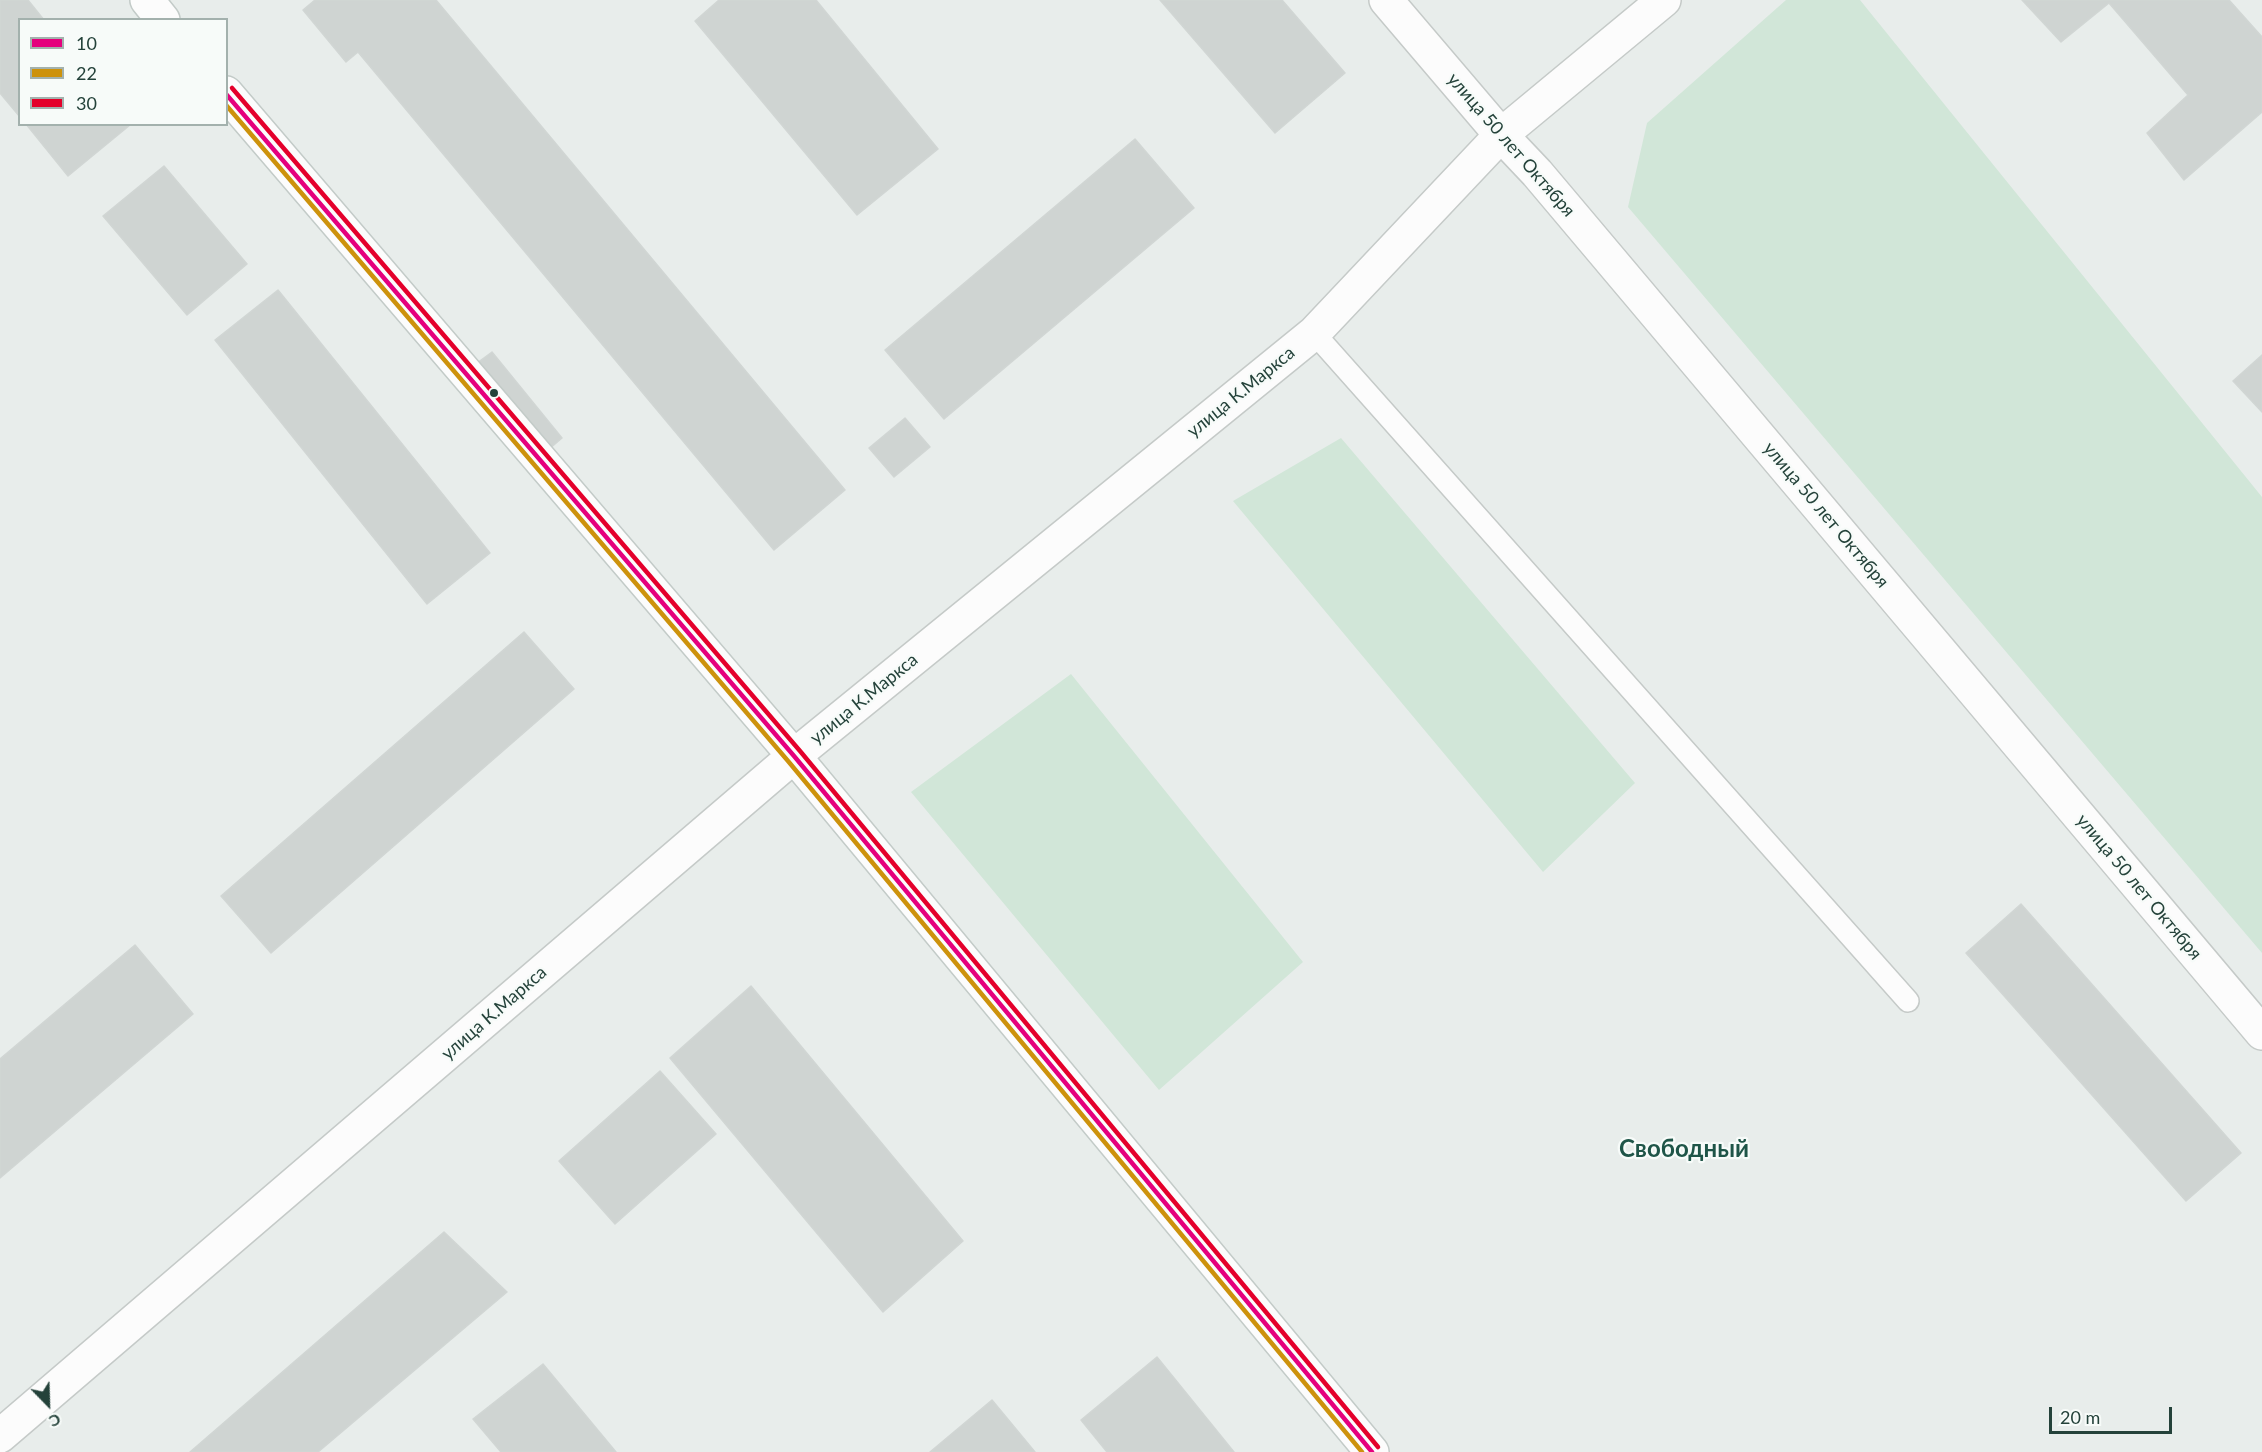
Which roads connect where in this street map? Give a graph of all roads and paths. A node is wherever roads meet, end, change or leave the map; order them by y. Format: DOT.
graph roads {
  1 [pos="147,0"];
  2 [pos="1386,0"];
  3 [pos="1664,0"];
  4 [pos="161,18"];
  5 [pos="228,95"];
  6 [pos="1501,135"];
  7 [pos="1314,333"];
  8 [pos="794,756"];
  9 [pos="1908,1000"];
  10 [pos="2262,1033"];
  11 [pos="0,1436"];
  12 [pos="1372,1452"];
  1 -- 4 [label="street"];
  2 -- 6 [label="street, улица 50 лет Октября"];
  3 -- 6 [label="street, улица К.Маркса"];
  5 -- 8 [label="street"];
  6 -- 7 [label="street, улица К.Маркса"];
  6 -- 10 [label="street, улица 50 лет Октября"];
  7 -- 8 [label="street, улица К.Маркса"];
  7 -- 9 [label="lane"];
  8 -- 11 [label="street, улица К.Маркса"];
  8 -- 12 [label="street"];
}
